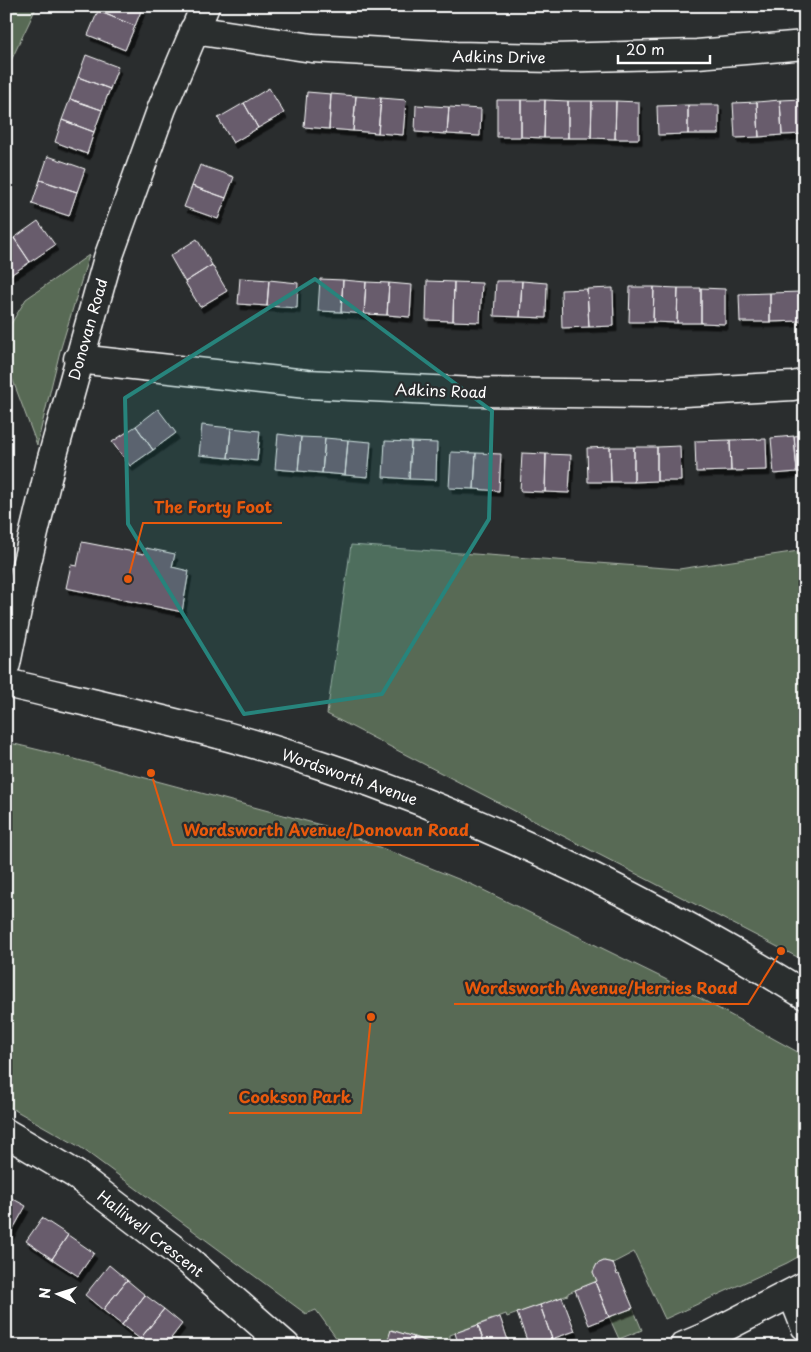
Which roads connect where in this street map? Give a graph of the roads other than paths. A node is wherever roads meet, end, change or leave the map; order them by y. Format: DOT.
graph roads {
  1 [pos="200,18"];
  2 [pos="805,45"];
  3 [pos="78,360"];
  4 [pos="805,383"];
  5 [pos="6,664"];
  6 [pos="6,683"];
  7 [pos="805,995"];
  8 [pos="6,1133"];
  9 [pos="798,1289"];
  10 [pos="805,1326"];
  11 [pos="286,1346"];
  12 [pos="684,1346"];
  1 -- 2 [label="street, Adkins Drive"];
  1 -- 3 [label="street, Donovan Road"];
  3 -- 4 [label="street, Adkins Road"];
  3 -- 5 [label="street, Donovan Road"];
  6 -- 7 [label="street, Wordsworth Avenue"];
  8 -- 11 [label="street, Halliwell Crescent"];
  9 -- 10 [label="street"];
  9 -- 12 [label="street"];
}
